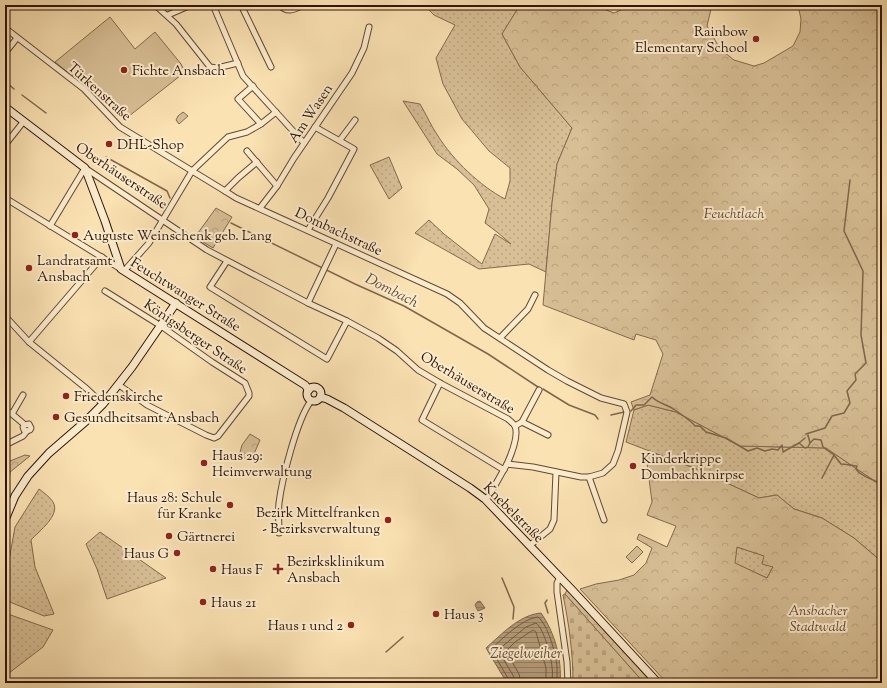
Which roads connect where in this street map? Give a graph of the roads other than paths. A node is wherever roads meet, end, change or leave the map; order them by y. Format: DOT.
graph roads {
  1 [pos="155,5"];
  2 [pos="191,5"];
  3 [pos="213,5"];
  4 [pos="241,5"];
  5 [pos="280,5"];
  6 [pos="304,5"];
  7 [pos="168,16"];
  8 [pos="369,27"];
  9 [pos="5,28"];
  10 [pos="17,38"];
  11 [pos="5,53"];
  12 [pos="238,63"];
  13 [pos="271,67"];
  14 [pos="253,86"];
  15 [pos="5,107"];
  16 [pos="276,112"];
  17 [pos="355,120"];
  18 [pos="24,121"];
  19 [pos="261,124"];
  20 [pos="315,127"];
  21 [pos="340,140"];
  22 [pos="304,144"];
  23 [pos="5,145"];
  24 [pos="247,151"];
  25 [pos="163,153"];
  26 [pos="257,162"];
  27 [pos="85,168"];
  28 [pos="192,171"];
  29 [pos="277,186"];
  30 [pos="225,191"];
  31 [pos="5,198"];
  32 [pos="260,208"];
  33 [pos="163,220"];
  34 [pos="50,226"];
  35 [pos="308,230"];
  36 [pos="336,244"];
  37 [pos="102,258"];
  38 [pos="227,261"];
  39 [pos="123,270"];
  40 [pos="105,291"];
  41 [pos="535,295"];
  42 [pos="176,303"];
  43 [pos="308,303"];
  44 [pos="5,316"];
  45 [pos="347,321"];
  46 [pos="161,326"];
  47 [pos="500,338"];
  48 [pos="29,342"];
  49 [pos="440,384"];
  50 [pos="118,386"];
  51 [pos="309,390"];
  52 [pos="539,390"];
  53 [pos="23,395"];
  54 [pos="320,397"];
  55 [pos="311,401"];
  56 [pos="103,404"];
  57 [pos="5,410"];
  58 [pos="12,414"];
  59 [pos="522,422"];
  60 [pos="515,426"];
  61 [pos="548,435"];
  62 [pos="5,445"];
  63 [pos="507,464"];
  64 [pos="504,470"];
  65 [pos="556,472"];
  66 [pos="589,477"];
  67 [pos="485,499"];
  68 [pos="5,520"];
  69 [pos="604,520"];
  70 [pos="279,533"];
  71 [pos="529,546"];
  72 [pos="560,577"];
  73 [pos="568,683"];
  74 [pos="658,683"];
  1 -- 7 [label="street"];
  2 -- 7 [label="street"];
  3 -- 12 [label="street"];
  4 -- 13 [label="street"];
  5 -- 6 [label="street"];
  7 -- 12 [label="street"];
  8 -- 20 [label="street, Am Wasen"];
  9 -- 10 [label="street, Türkenstraße"];
  10 -- 11 [label="street"];
  10 -- 25 [label="street, Türkenstraße"];
  12 -- 14 [label="street"];
  14 -- 16 [label="street"];
  14 -- 19 [label="street"];
  15 -- 18 [label="main road, Oberhäuserstraße"];
  16 -- 19 [label="street"];
  16 -- 22 [label="street"];
  17 -- 21 [label="street"];
  18 -- 23 [label="street"];
  18 -- 27 [label="main road, Oberhäuserstraße"];
  19 -- 28 [label="street"];
  20 -- 21 [label="street"];
  20 -- 22 [label="street, Am Wasen"];
  21 -- 35 [label="street"];
  22 -- 29 [label="street, Am Wasen"];
  24 -- 26 [label="street"];
  25 -- 28 [label="street, Dombachstraße"];
  26 -- 29 [label="street"];
  26 -- 30 [label="street"];
  27 -- 33 [label="street, Oberhäuserstraße"];
  27 -- 34 [label="street"];
  27 -- 39 [label="main road"];
  28 -- 30 [label="street, Dombachstraße"];
  28 -- 33 [label="street"];
  29 -- 32 [label="street, Am Wasen"];
  30 -- 32 [label="street, Dombachstraße"];
  31 -- 34 [label="street, Feuchtwanger Straße"];
  32 -- 35 [label="street, Dombachstraße"];
  33 -- 38 [label="street, Oberhäuserstraße"];
  33 -- 39 [label="street"];
  34 -- 37 [label="street, Feuchtwanger Straße"];
  35 -- 36 [label="street, Dombachstraße"];
  36 -- 43 [label="street"];
  36 -- 47 [label="street, Dombachstraße"];
  37 -- 39 [label="street, Feuchtwanger Straße"];
  37 -- 48 [label="street"];
  38 -- 43 [label="street, Oberhäuserstraße"];
  38 -- 45 [label="street"];
  39 -- 42 [label="main road, Feuchtwanger Straße"];
  40 -- 46 [label="street, Königsberger Straße"];
  41 -- 47 [label="street"];
  42 -- 46 [label="main road"];
  42 -- 51 [label="main road, Feuchtwanger Straße"];
  43 -- 45 [label="street, Oberhäuserstraße"];
  44 -- 48 [label="street"];
  45 -- 49 [label="street, Oberhäuserstraße"];
  46 -- 50 [label="main road"];
  46 -- 50 [label="street, Königsberger Straße"];
  47 -- 66 [label="street, Dombachstraße"];
  48 -- 56 [label="street"];
  49 -- 60 [label="street, Oberhäuserstraße"];
  49 -- 64 [label="street"];
  50 -- 56 [label="main road"];
  51 -- 54 [label="main road"];
  51 -- 55 [label="main road"];
  52 -- 59 [label="street"];
  53 -- 58 [label="street"];
  54 -- 55 [label="main road"];
  54 -- 67 [label="main road, Knebelstraße"];
  55 -- 70 [label="street"];
  56 -- 68 [label="main road"];
  57 -- 58 [label="street"];
  58 -- 62 [label="street"];
  59 -- 60 [label="street, Oberhäuserstraße"];
  59 -- 61 [label="street, Oberhäuserstraße"];
  60 -- 63 [label="street, Oberhäuserstraße"];
  63 -- 64 [label="street, Oberhäuserstraße"];
  63 -- 65 [label="street"];
  64 -- 67 [label="street, Oberhäuserstraße"];
  65 -- 66 [label="street"];
  65 -- 71 [label="street"];
  66 -- 69 [label="street"];
  67 -- 71 [label="main road, Knebelstraße"];
  71 -- 72 [label="main road, Knebelstraße"];
  72 -- 73 [label="street"];
  72 -- 74 [label="main road, Knebelstraße"];
}
